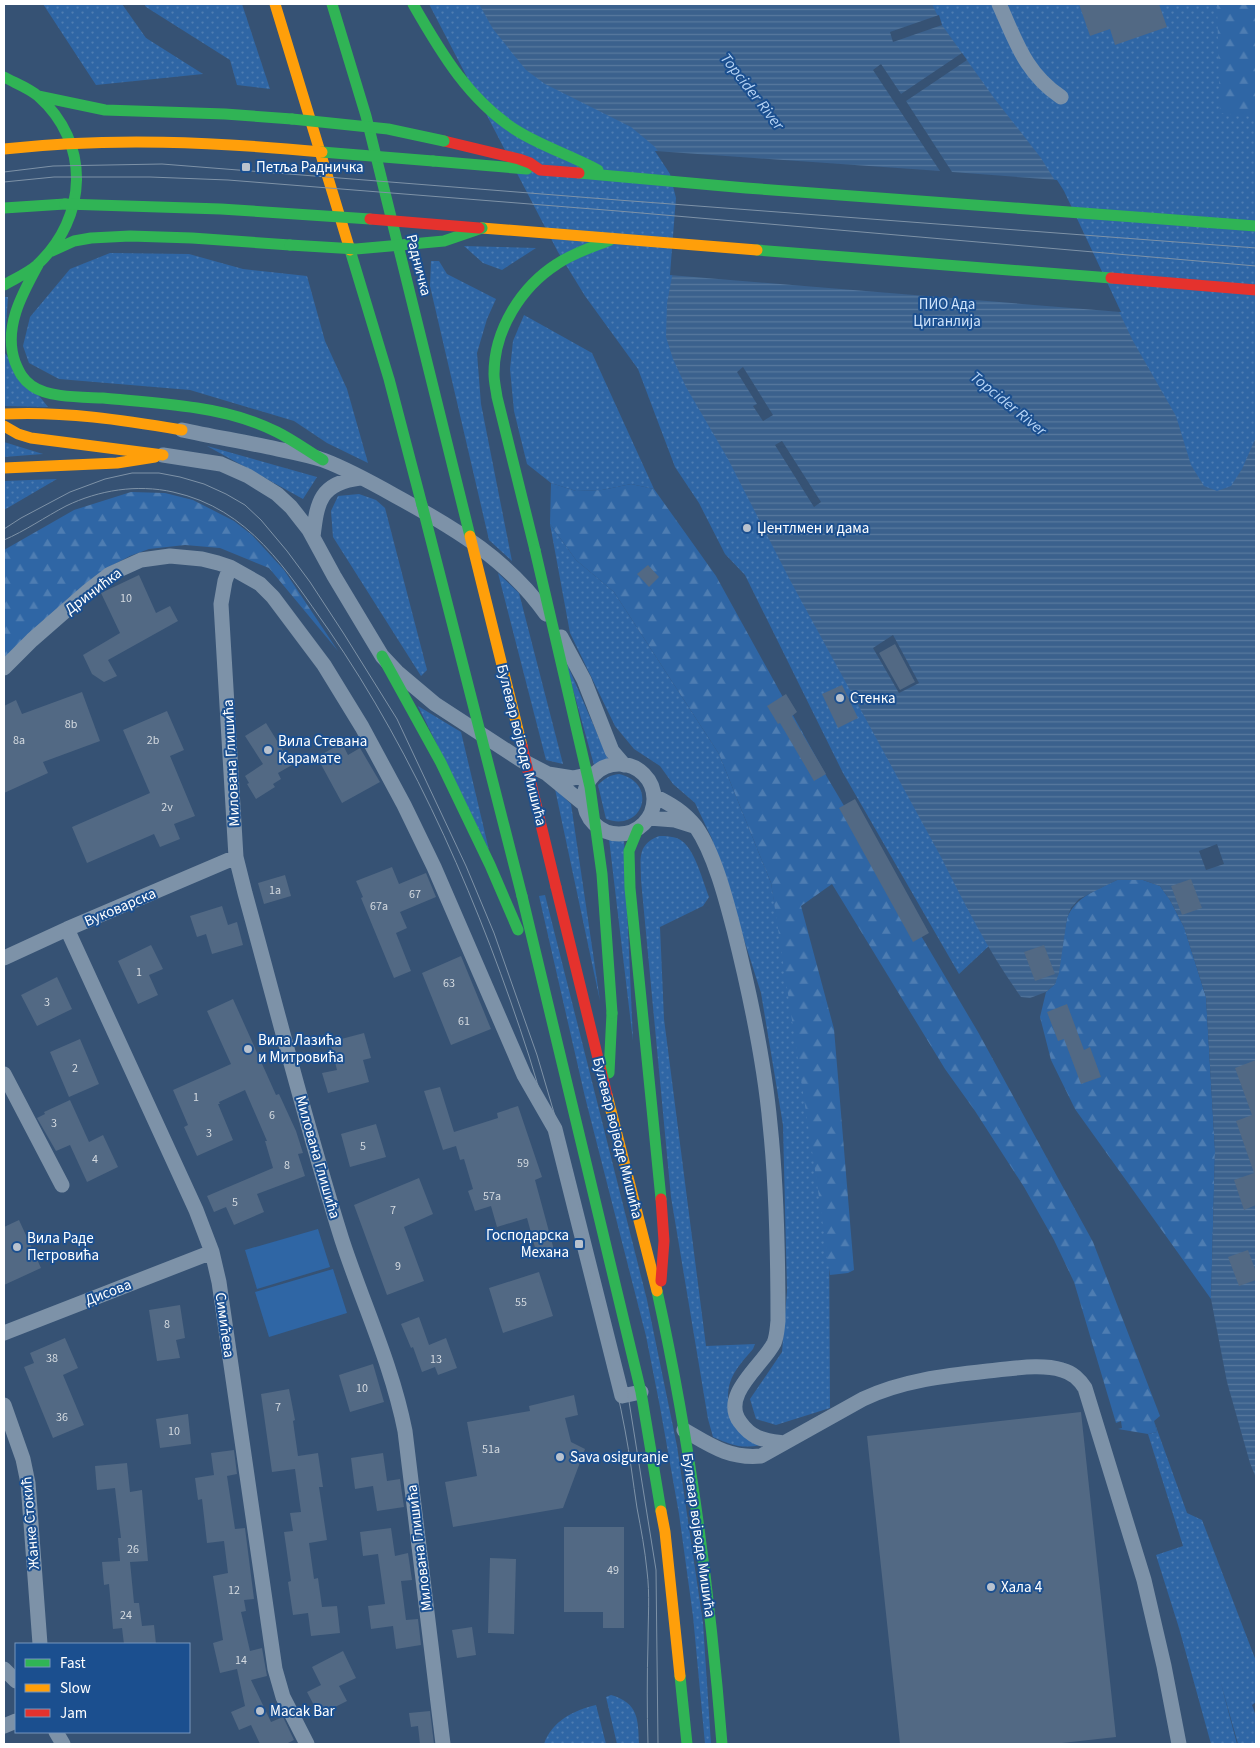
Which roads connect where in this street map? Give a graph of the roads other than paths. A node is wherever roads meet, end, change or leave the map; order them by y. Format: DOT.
graph roads {
  1 [pos="275,4"];
  2 [pos="332,4"];
  3 [pos="413,4"];
  4 [pos="999,4"];
  5 [pos="4,77"];
  6 [pos="38,96"];
  7 [pos="1061,97"];
  8 [pos="4,148"];
  9 [pos="540,170"];
  10 [pos="610,177"];
  11 [pos="4,208"];
  12 [pos="1256,226"];
  13 [pos="482,228"];
  14 [pos="613,238"];
  15 [pos="52,251"];
  16 [pos="38,265"];
  17 [pos="4,285"];
  18 [pos="1256,290"];
  19 [pos="4,414"];
  20 [pos="4,426"];
  21 [pos="182,430"];
  22 [pos="163,455"];
  23 [pos="323,460"];
  24 [pos="4,468"];
  25 [pos="360,478"];
  26 [pos="418,506"];
  27 [pos="470,536"];
  28 [pos="313,537"];
  29 [pos="230,567"];
  30 [pos="382,656"];
  31 [pos="4,668"];
  32 [pos="624,765"];
  33 [pos="546,773"];
  34 [pos="596,774"];
  35 [pos="654,796"];
  36 [pos="585,805"];
  37 [pos="643,823"];
  38 [pos="696,827"];
  39 [pos="236,857"];
  40 [pos="67,929"];
  41 [pos="4,958"];
  42 [pos="553,1025"];
  43 [pos="4,1074"];
  44 [pos="607,1097"];
  45 [pos="62,1185"];
  46 [pos="212,1252"];
  47 [pos="659,1301"];
  48 [pos="4,1333"];
  49 [pos="641,1392"];
  50 [pos="4,1405"];
  51 [pos="684,1430"];
  52 [pos="783,1443"];
  53 [pos="40,1643"];
  54 [pos="4,1669"];
  55 [pos="15,1680"];
  56 [pos="307,1744"];
  57 [pos="443,1744"];
  58 [pos="687,1744"];
  59 [pos="722,1744"];
  60 [pos="1179,1744"];
  1 -- 26 [label="main road, bridge"];
  2 -- 27 [label="main road, Радничка, bridge"];
  3 -- 10 [label="main road"];
  4 -- 7 [label="street"];
  5 -- 6 [label="main road"];
  6 -- 9 [label="main road, bridge"];
  6 -- 15 [label="main road, bridge"];
  8 -- 9 [label="main road, bridge"];
  9 -- 10 [label="main road"];
  10 -- 12 [label="main road"];
  11 -- 13 [label="main road, bridge"];
  13 -- 14 [label="main road"];
  13 -- 15 [label="main road, bridge"];
  14 -- 18 [label="main road"];
  14 -- 44 [label="main road, bridge"];
  15 -- 16 [label="main road"];
  16 -- 17 [label="main road"];
  16 -- 23 [label="main road"];
  19 -- 21 [label="main road"];
  20 -- 22 [label="main road"];
  21 -- 23 [label="street"];
  22 -- 24 [label="main road"];
  22 -- 28 [label="street"];
  23 -- 25 [label="street"];
  25 -- 26 [label="street"];
  25 -- 28 [label="street"];
  26 -- 32 [label="street"];
  26 -- 42 [label="main road, bridge"];
  27 -- 44 [label="main road, Булевар војводе Мишића, bridge"];
  28 -- 30 [label="street"];
  29 -- 31 [label="street, Дринићка"];
  29 -- 39 [label="street, Милована Глишића"];
  29 -- 49 [label="street"];
  30 -- 33 [label="street"];
  30 -- 42 [label="main road"];
  32 -- 34 [label="street"];
  32 -- 35 [label="street"];
  33 -- 34 [label="street"];
  33 -- 36 [label="street"];
  34 -- 36 [label="street"];
  35 -- 37 [label="street"];
  35 -- 38 [label="street"];
  36 -- 37 [label="street"];
  37 -- 38 [label="street"];
  37 -- 47 [label="main road"];
  38 -- 52 [label="street"];
  39 -- 40 [label="street, Вуковарска"];
  39 -- 57 [label="street, Милована Глишића"];
  40 -- 41 [label="street, Вуковарска"];
  40 -- 46 [label="street, Симићева"];
  42 -- 49 [label="main road"];
  43 -- 45 [label="street"];
  44 -- 47 [label="main road, Булевар војводе Мишића"];
  46 -- 48 [label="street, Дисова"];
  46 -- 56 [label="street, Симићева"];
  47 -- 51 [label="main road, Булевар војводе Мишића"];
  49 -- 58 [label="main road"];
  50 -- 53 [label="street, Жанке Стокић"];
  51 -- 52 [label="street"];
  51 -- 59 [label="main road, Булевар војводе Мишића"];
  52 -- 60 [label="street"];
  54 -- 55 [label="street"];
}
